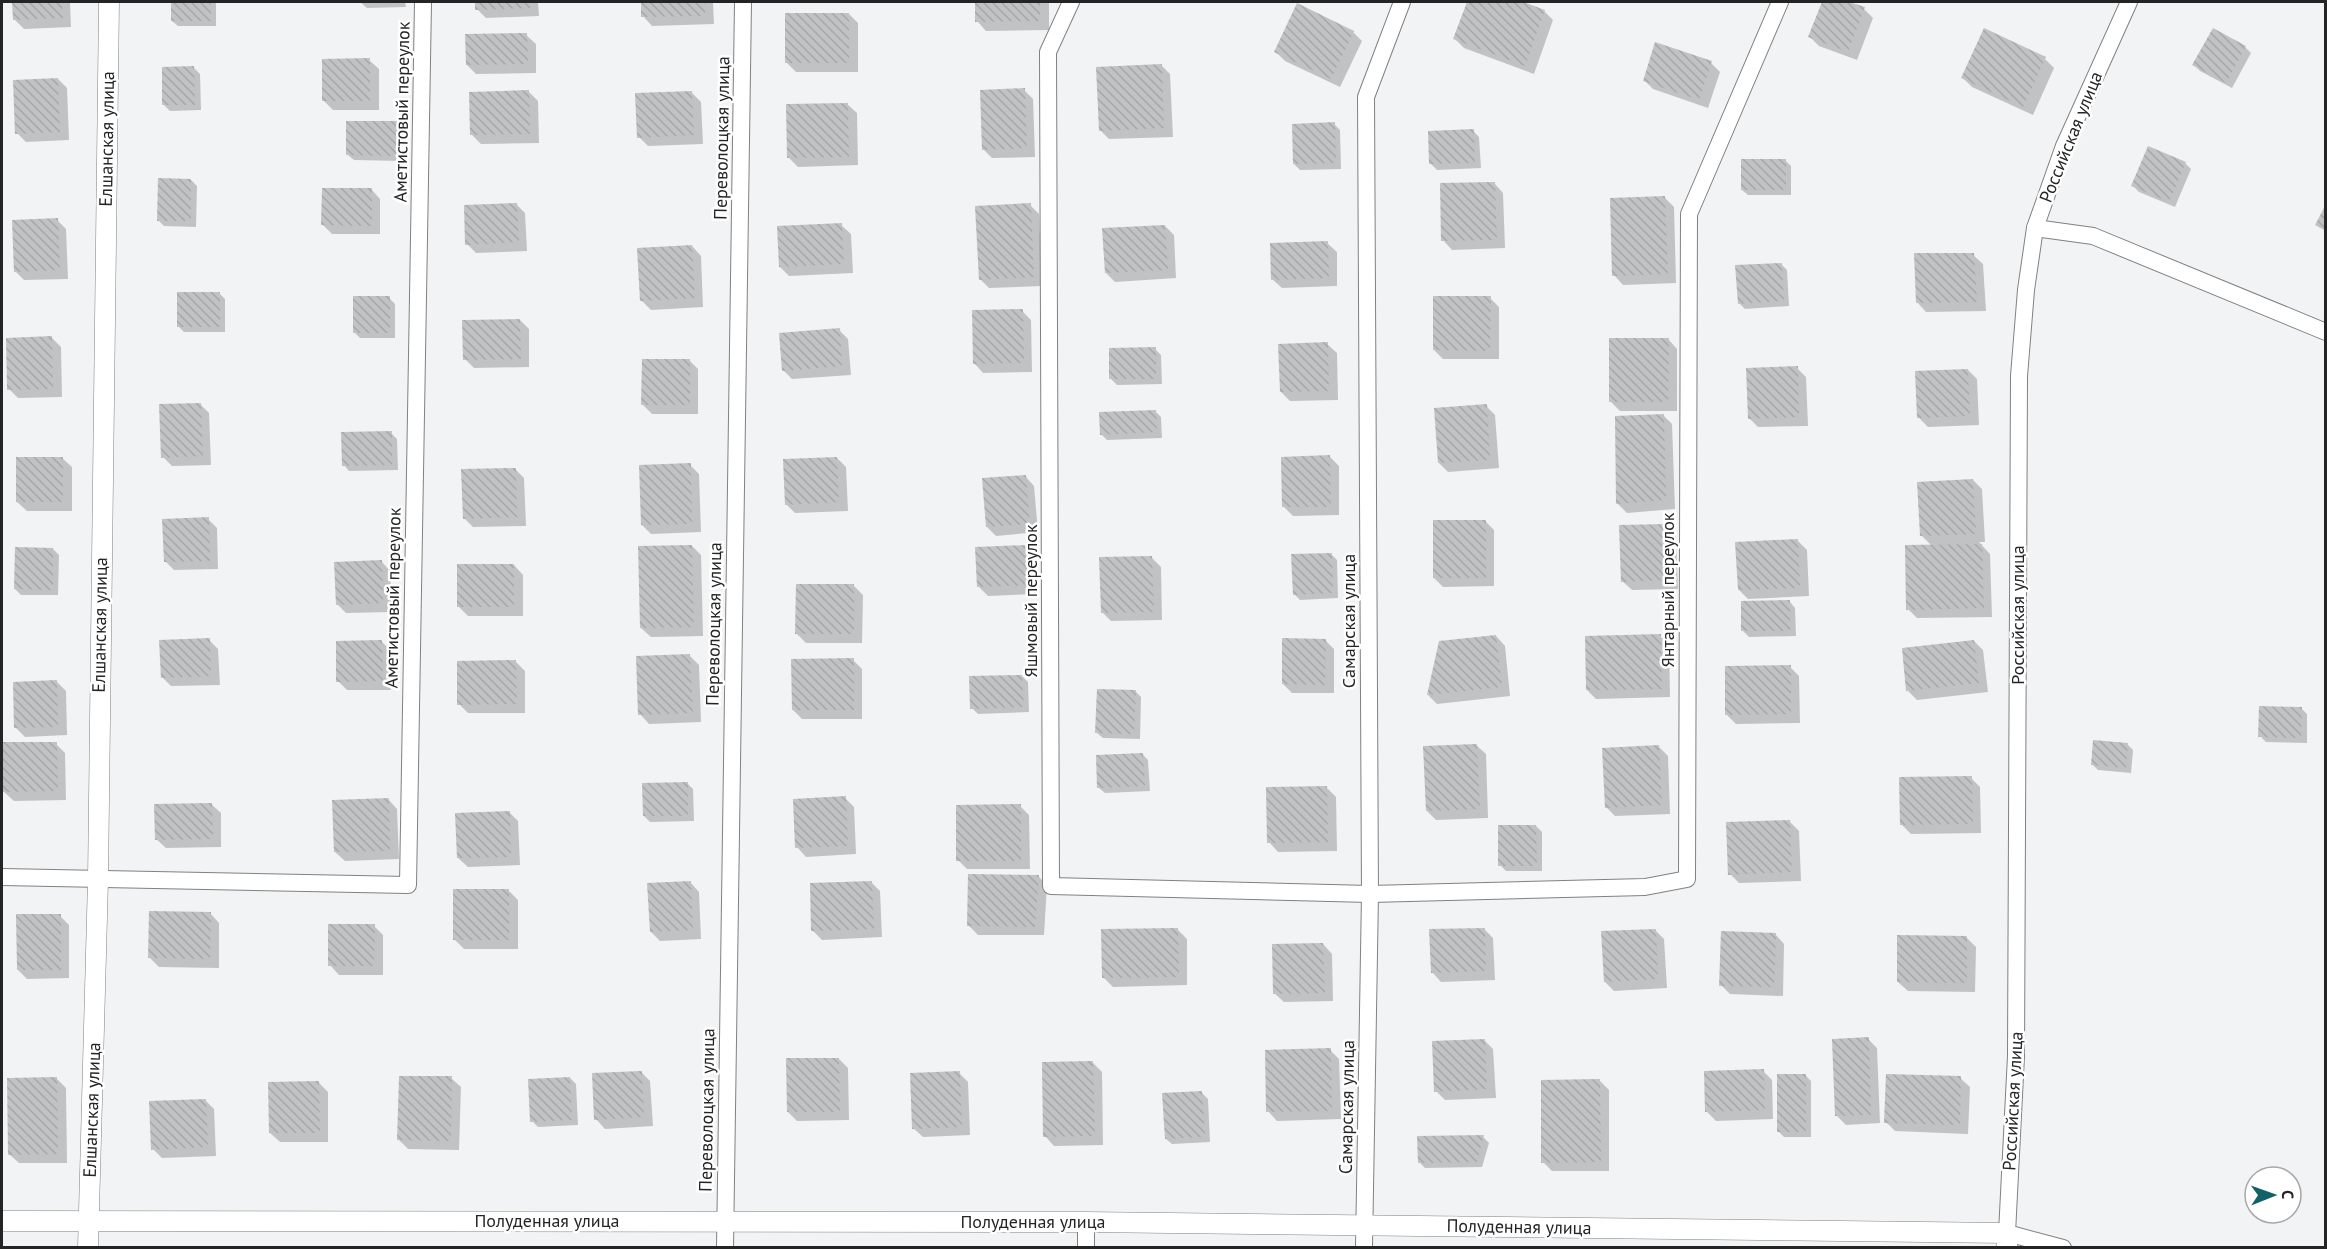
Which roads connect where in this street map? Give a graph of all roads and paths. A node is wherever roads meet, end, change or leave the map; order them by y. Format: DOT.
graph roads {
  1 [pos="109,2"];
  2 [pos="423,2"];
  3 [pos="743,2"];
  4 [pos="1071,2"];
  5 [pos="1402,2"];
  6 [pos="1780,2"];
  7 [pos="2129,2"];
  8 [pos="2036,228"];
  9 [pos="2325,332"];
  10 [pos="2,877"];
  11 [pos="98,880"];
  12 [pos="1370,894"];
  13 [pos="88,1220"];
  14 [pos="2,1221"];
  15 [pos="725,1222"];
  16 [pos="1086,1222"];
  17 [pos="1364,1226"];
  18 [pos="2007,1240"];
  19 [pos="88,1248"];
  20 [pos="725,1248"];
  21 [pos="1086,1248"];
  22 [pos="1364,1248"];
  23 [pos="2063,1248"];
  1 -- 11 [label="street, Елшанская улица"];
  2 -- 11 [label="street, Аметистовый переулок"];
  3 -- 15 [label="street, Переволоцкая улица"];
  4 -- 12 [label="street, Яшмовый переулок"];
  5 -- 12 [label="street, Самарская улица"];
  6 -- 12 [label="street, Янтарный переулок"];
  7 -- 8 [label="street, Российская улица"];
  8 -- 9 [label="street"];
  8 -- 18 [label="street, Российская улица"];
  10 -- 11 [label="street"];
  11 -- 13 [label="street, Елшанская улица"];
  12 -- 17 [label="street, Самарская улица"];
  13 -- 14 [label="street, Полуденная улица"];
  13 -- 15 [label="street, Полуденная улица"];
  13 -- 19 [label="street, Елшанская улица"];
  15 -- 16 [label="street, Полуденная улица"];
  15 -- 20 [label="street, Переволоцкая улица"];
  16 -- 17 [label="street, Полуденная улица"];
  16 -- 21 [label="street"];
  17 -- 18 [label="street, Полуденная улица"];
  17 -- 22 [label="street, Самарская улица"];
  18 -- 23 [label="street, Полуденная улица"];
}
